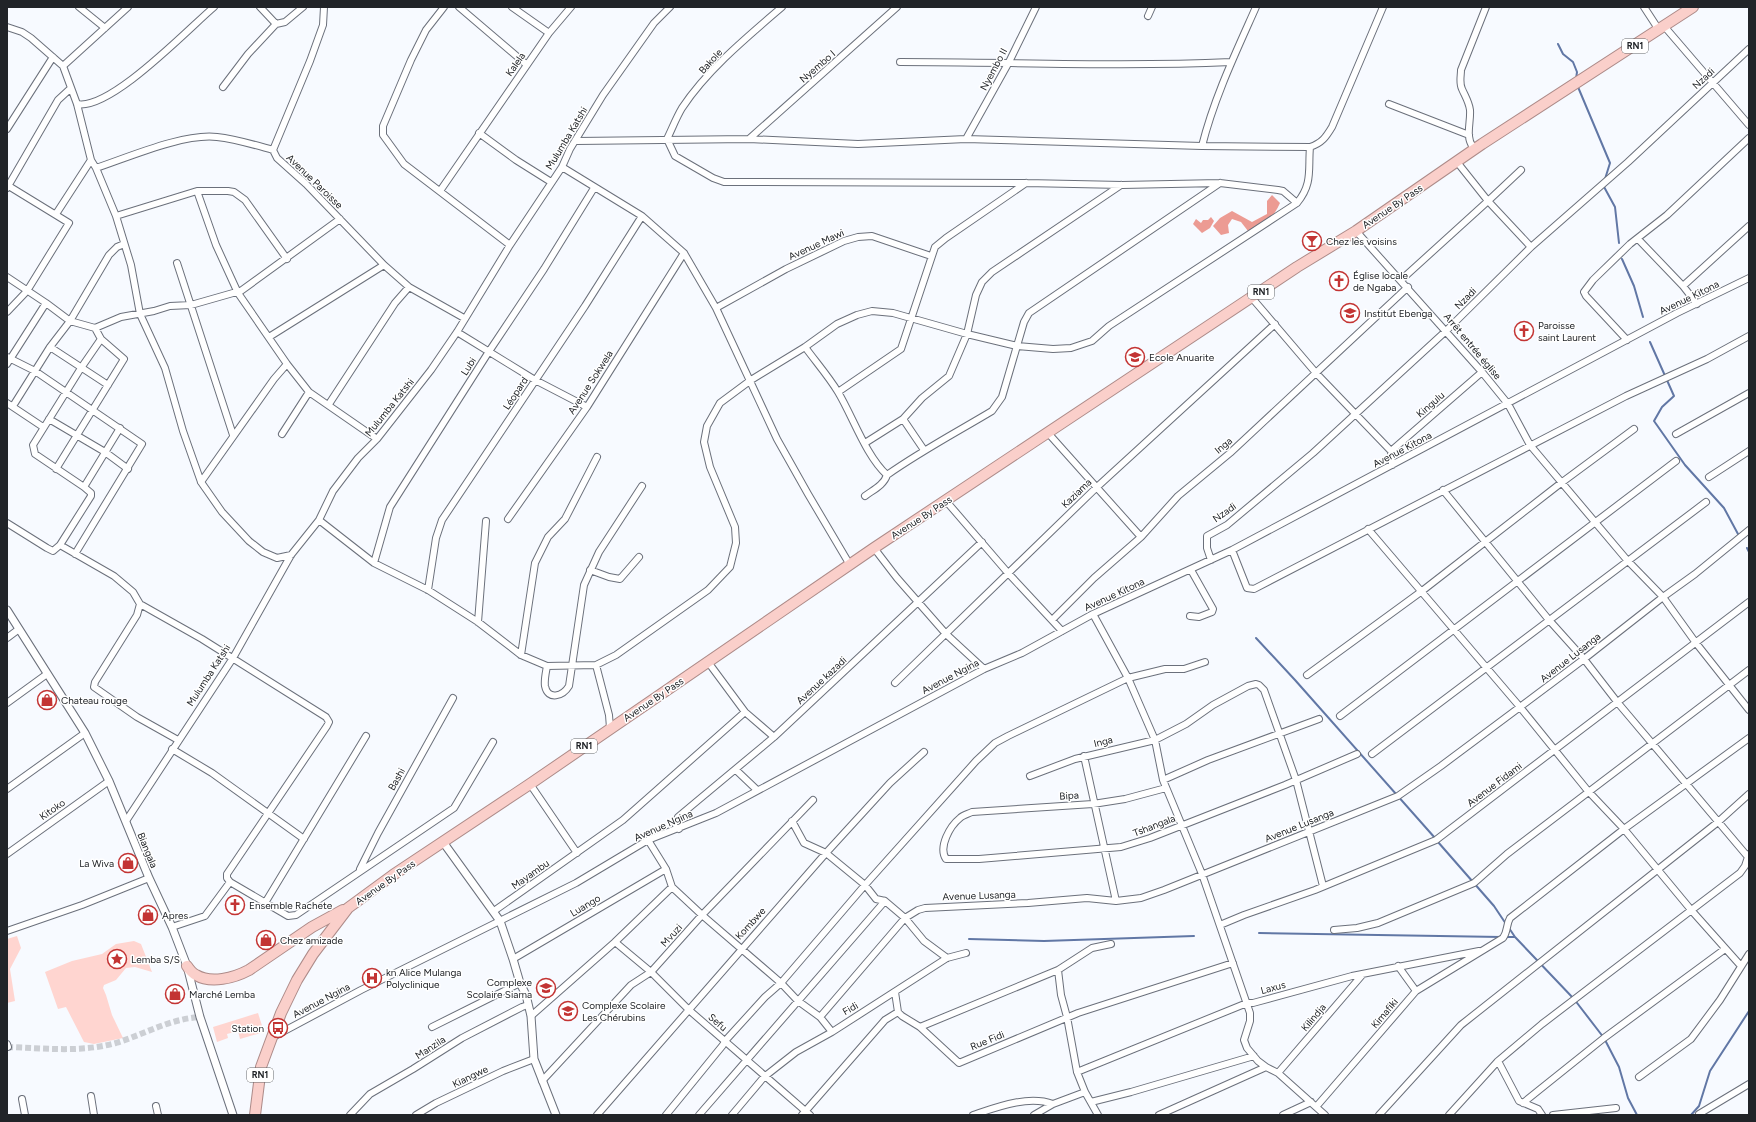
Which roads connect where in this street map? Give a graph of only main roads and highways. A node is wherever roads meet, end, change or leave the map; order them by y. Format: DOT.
graph roads {
  1 [pos="1693,7"];
  2 [pos="348,908"];
  3 [pos="187,966"];
  4 [pos="254,1115"];
  1 -- 2 [label="highway, Avenue By Pass / RN1"];
  2 -- 3 [label="highway"];
  2 -- 4 [label="highway, Avenue By Pass / RN1"];
}
